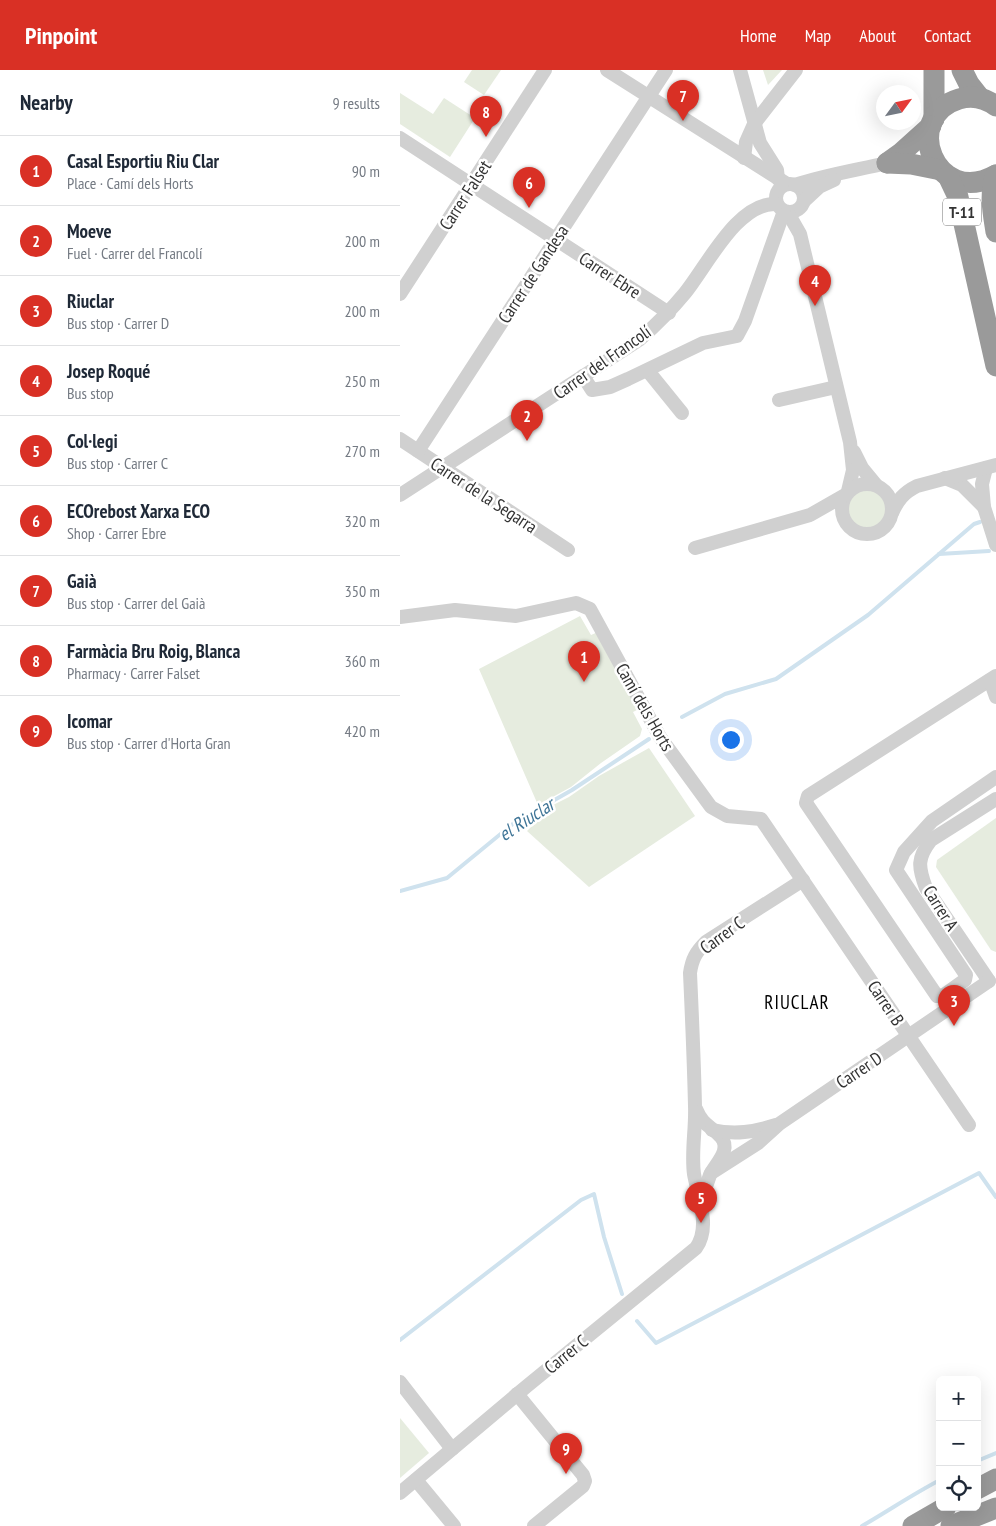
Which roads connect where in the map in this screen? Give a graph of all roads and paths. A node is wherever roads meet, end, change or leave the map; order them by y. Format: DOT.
graph roads {
  1 [pos="545,70"];
  2 [pos="607,70"];
  3 [pos="666,70"];
  4 [pos="740,70"];
  5 [pos="796,70"];
  6 [pos="934,70"];
  7 [pos="975,85"];
  8 [pos="649,98"];
  9 [pos="933,122"];
  10 [pos="754,124"];
  11 [pos="400,138"];
  12 [pos="721,143"];
  13 [pos="744,158"];
  14 [pos="887,162"];
  15 [pos="759,168"];
  16 [pos="848,172"];
  17 [pos="944,173"];
  18 [pos="996,175"];
  19 [pos="787,182"];
  20 [pos="472,185"];
  21 [pos="804,203"];
  22 [pos="781,206"];
  23 [pos="996,232"];
  24 [pos="800,234"];
  25 [pos="556,240"];
  26 [pos="400,294"];
  27 [pos="669,313"];
  28 [pos="996,366"];
  29 [pos="648,370"];
  30 [pos="583,376"];
  31 [pos="836,387"];
  32 [pos="779,400"];
  33 [pos="682,413"];
  34 [pos="400,439"];
  35 [pos="850,442"];
  36 [pos="418,451"];
  37 [pos="443,467"];
  38 [pos="991,467"];
  39 [pos="945,478"];
  40 [pos="877,485"];
  41 [pos="917,486"];
  42 [pos="846,493"];
  43 [pos="400,495"];
  44 [pos="984,507"];
  45 [pos="892,514"];
  46 [pos="810,515"];
  47 [pos="843,518"];
  48 [pos="996,545"];
  49 [pos="695,548"];
  50 [pos="568,550"];
  51 [pos="400,617"];
  52 [pos="993,678"];
  53 [pos="996,697"];
  54 [pos="996,777"];
  55 [pos="996,799"];
  56 [pos="803,880"];
  57 [pos="992,982"];
  58 [pos="908,1036"];
  59 [pos="695,1108"];
  60 [pos="779,1124"];
  61 [pos="969,1125"];
  62 [pos="712,1130"];
  63 [pos="694,1154"];
  64 [pos="711,1173"];
  65 [pos="701,1201"];
  66 [pos="400,1382"];
  67 [pos="516,1394"];
  68 [pos="452,1449"];
  69 [pos="996,1478"];
  70 [pos="416,1480"];
  71 [pos="981,1487"];
  72 [pos="400,1494"];
  73 [pos="996,1508"];
  74 [pos="939,1511"];
  75 [pos="454,1526"];
  76 [pos="534,1526"];
  77 [pos="913,1526"];
  78 [pos="951,1526"];
  1 -- 20 [label="street, Carrer Falset"];
  2 -- 8 [label="street"];
  3 -- 8 [label="street, Carrer de Gandesa"];
  4 -- 10 [label="street"];
  5 -- 10 [label="street"];
  6 -- 9 [label="highway, T-11"];
  7 -- 9 [label="highway"];
  8 -- 12 [label="street"];
  8 -- 25 [label="street, Carrer de Gandesa"];
  9 -- 14 [label="highway"];
  9 -- 17 [label="highway, T-11"];
  10 -- 12 [label="street"];
  10 -- 13 [label="street"];
  10 -- 19 [label="street"];
  11 -- 20 [label="street, Carrer Ebre"];
  12 -- 13 [label="street"];
  13 -- 15 [label="street"];
  14 -- 16 [label="street"];
  14 -- 17 [label="highway"];
  15 -- 19 [label="street"];
  15 -- 22 [label="street"];
  16 -- 19 [label="street"];
  16 -- 21 [label="street"];
  17 -- 18 [label="highway, T-11"];
  17 -- 28 [label="highway, T-11"];
  18 -- 23 [label="highway, T-11"];
  19 -- 21 [label="street"];
  19 -- 22 [label="street"];
  20 -- 25 [label="street, Carrer Ebre"];
  20 -- 26 [label="street, Carrer Falset"];
  21 -- 22 [label="street"];
  21 -- 24 [label="street"];
  22 -- 24 [label="street"];
  22 -- 27 [label="street, Carrer del Francolí"];
  22 -- 29 [label="street"];
  24 -- 31 [label="street"];
  25 -- 27 [label="street, Carrer Ebre"];
  25 -- 36 [label="street, Carrer de Gandesa"];
  27 -- 30 [label="street, Carrer del Francolí"];
  29 -- 30 [label="street"];
  29 -- 33 [label="street"];
  30 -- 37 [label="street, Carrer del Francolí"];
  31 -- 32 [label="street"];
  31 -- 35 [label="street"];
  34 -- 36 [label="street, Carrer de la Segarra"];
  35 -- 40 [label="street"];
  35 -- 42 [label="street"];
  36 -- 37 [label="street, Carrer de la Segarra"];
  37 -- 43 [label="street, Carrer del Francolí"];
  37 -- 50 [label="street, Carrer de la Segarra"];
  38 -- 39 [label="street"];
  38 -- 44 [label="street"];
  39 -- 41 [label="street"];
  39 -- 44 [label="street"];
  40 -- 41 [label="street"];
  40 -- 42 [label="street"];
  40 -- 45 [label="street"];
  41 -- 45 [label="street"];
  42 -- 46 [label="street"];
  42 -- 47 [label="street"];
  44 -- 48 [label="street"];
  45 -- 47 [label="street"];
  46 -- 47 [label="street"];
  46 -- 49 [label="street"];
  51 -- 56 [label="street, Camí dels Horts"];
  52 -- 53 [label="street"];
  52 -- 54 [label="street"];
  55 -- 57 [label="street, Carrer A"];
  56 -- 58 [label="street, Carrer B"];
  56 -- 59 [label="street, Carrer C"];
  57 -- 58 [label="street, Carrer D"];
  58 -- 60 [label="street, Carrer D"];
  58 -- 61 [label="street, Carrer B"];
  59 -- 62 [label="street, Carrer C"];
  59 -- 63 [label="street, Carrer C"];
  60 -- 62 [label="street, Carrer D"];
  60 -- 64 [label="street, Carrer D"];
  62 -- 63 [label="street"];
  62 -- 64 [label="street, Carrer C"];
  63 -- 65 [label="street, Carrer C"];
  64 -- 65 [label="street, Carrer C"];
  65 -- 67 [label="street, Carrer C"];
  66 -- 68 [label="street"];
  67 -- 68 [label="street, Carrer C"];
  67 -- 76 [label="street"];
  68 -- 70 [label="street, Carrer C"];
  69 -- 71 [label="highway"];
  70 -- 72 [label="street, Carrer C"];
  70 -- 75 [label="street"];
  73 -- 78 [label="highway"];
  74 -- 77 [label="highway"];
}
